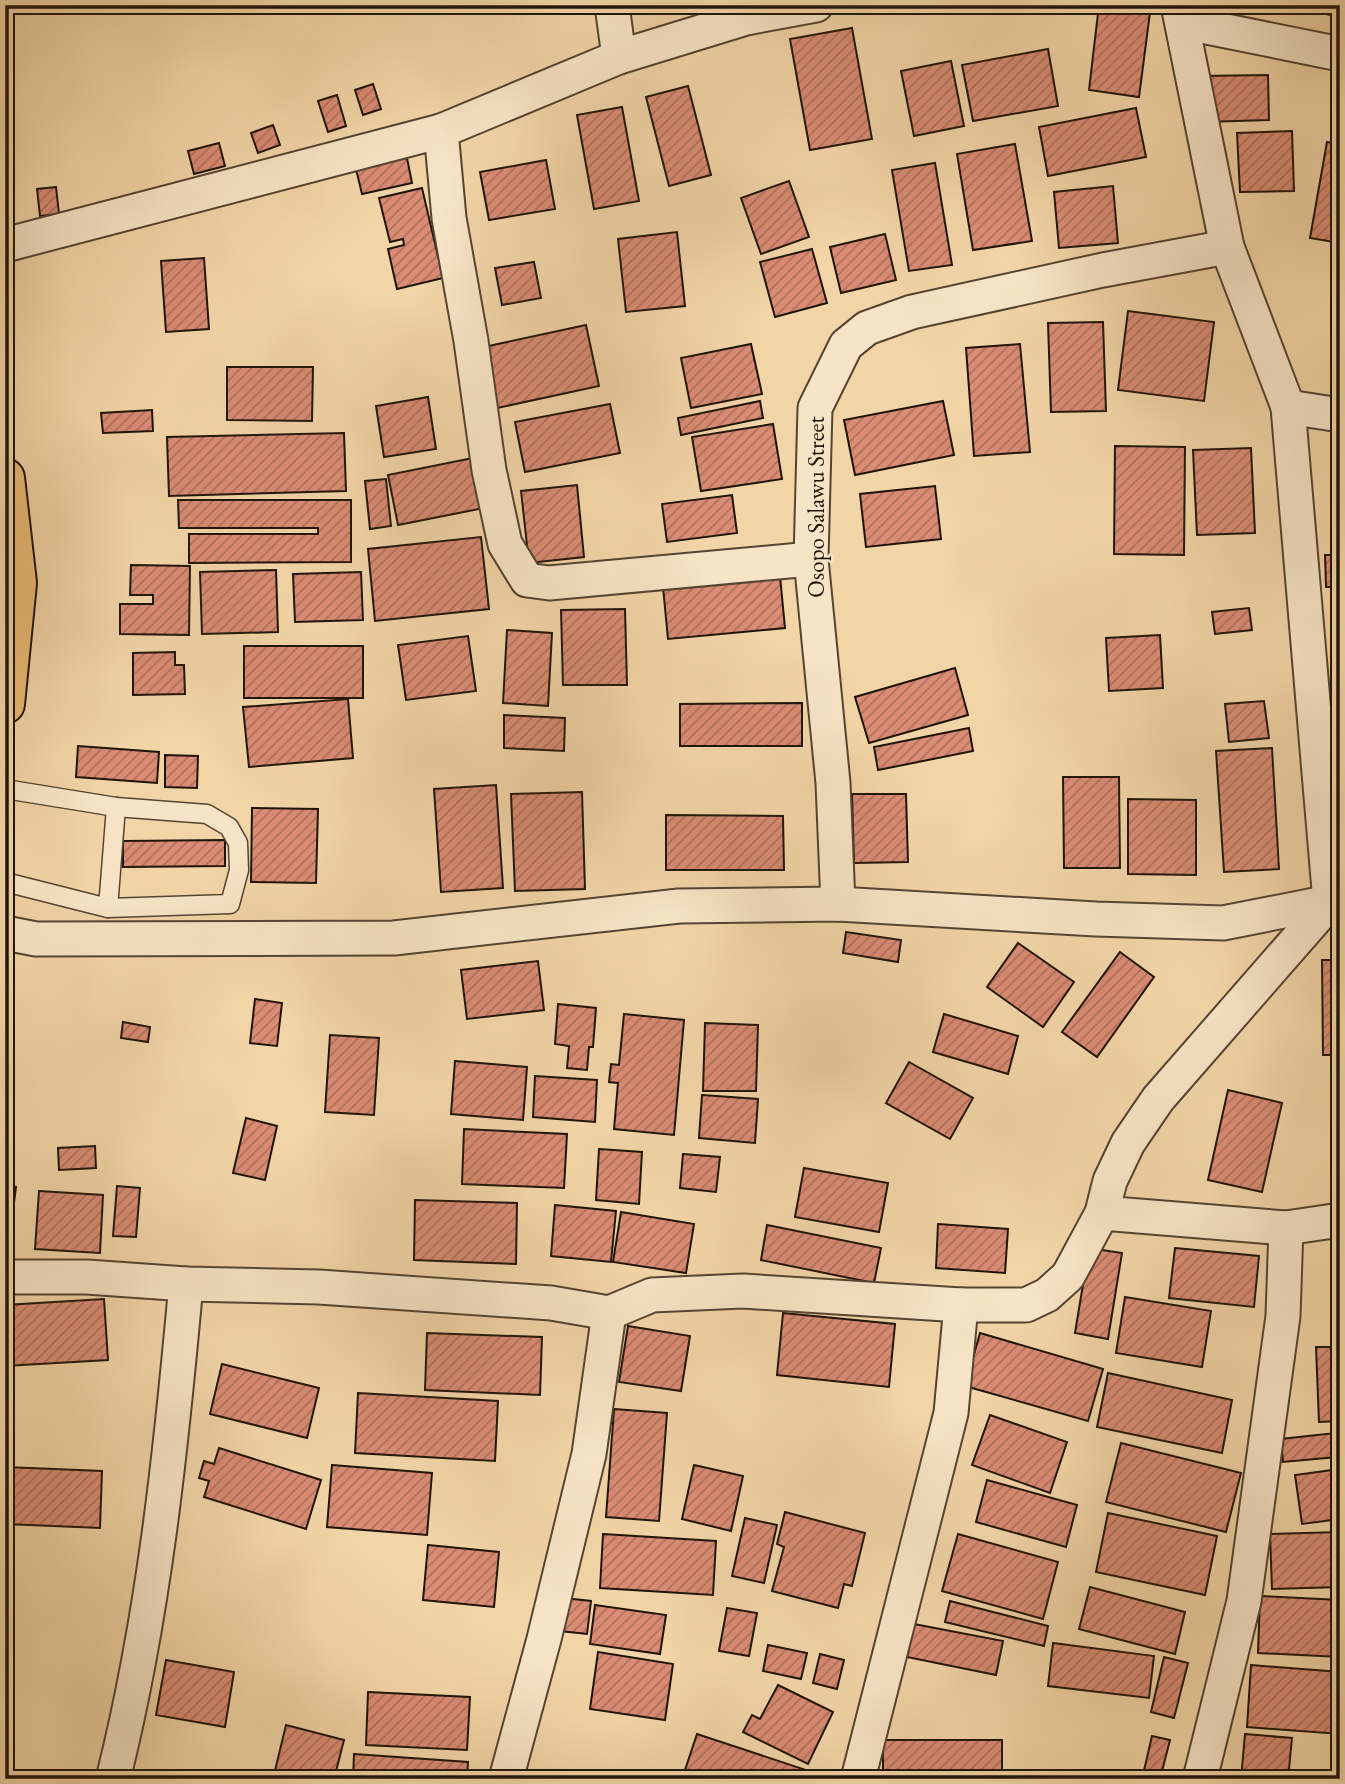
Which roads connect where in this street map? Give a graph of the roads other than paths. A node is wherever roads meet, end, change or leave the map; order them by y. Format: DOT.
graph roads {
  1 [pos="612,5"];
  2 [pos="816,5"];
  3 [pos="1180,13"];
  4 [pos="1340,54"];
  5 [pos="619,57"];
  6 [pos="441,131"];
  7 [pos="5,245"];
  8 [pos="1227,247"];
  9 [pos="1288,407"];
  10 [pos="1340,415"];
  11 [pos="5,478"];
  12 [pos="811,559"];
  13 [pos="5,704"];
  14 [pos="5,789"];
  15 [pos="116,807"];
  16 [pos="5,882"];
  17 [pos="1335,901"];
  18 [pos="838,904"];
  19 [pos="108,908"];
  20 [pos="5,933"];
  21 [pos="1102,1213"];
  22 [pos="1340,1220"];
  23 [pos="1286,1228"];
  24 [pos="5,1277"];
  25 [pos="186,1284"];
  26 [pos="961,1305"];
  27 [pos="609,1313"];
  28 [pos="113,1779"];
  29 [pos="506,1779"];
  30 [pos="858,1779"];
  31 [pos="1200,1779"];
  1 -- 5 [label="street"];
  2 -- 5 [label="street"];
  3 -- 4 [label="street"];
  3 -- 8 [label="street"];
  5 -- 6 [label="street"];
  6 -- 7 [label="street"];
  6 -- 12 [label="street"];
  8 -- 9 [label="street"];
  8 -- 12 [label="street, Osopo Salawu Street"];
  9 -- 10 [label="street"];
  9 -- 17 [label="street"];
  11 -- 13 [label="main road"];
  12 -- 18 [label="street, Osopo Salawu Street"];
  14 -- 15 [label="lane"];
  15 -- 19 [label="lane"];
  15 -- 19 [label="lane"];
  16 -- 19 [label="lane"];
  17 -- 18 [label="street"];
  17 -- 21 [label="street"];
  18 -- 20 [label="street"];
  21 -- 23 [label="street"];
  21 -- 26 [label="street"];
  22 -- 23 [label="street"];
  23 -- 31 [label="street"];
  24 -- 25 [label="street"];
  25 -- 27 [label="street"];
  25 -- 28 [label="street"];
  26 -- 27 [label="street"];
  26 -- 30 [label="street"];
  27 -- 29 [label="street"];
}
